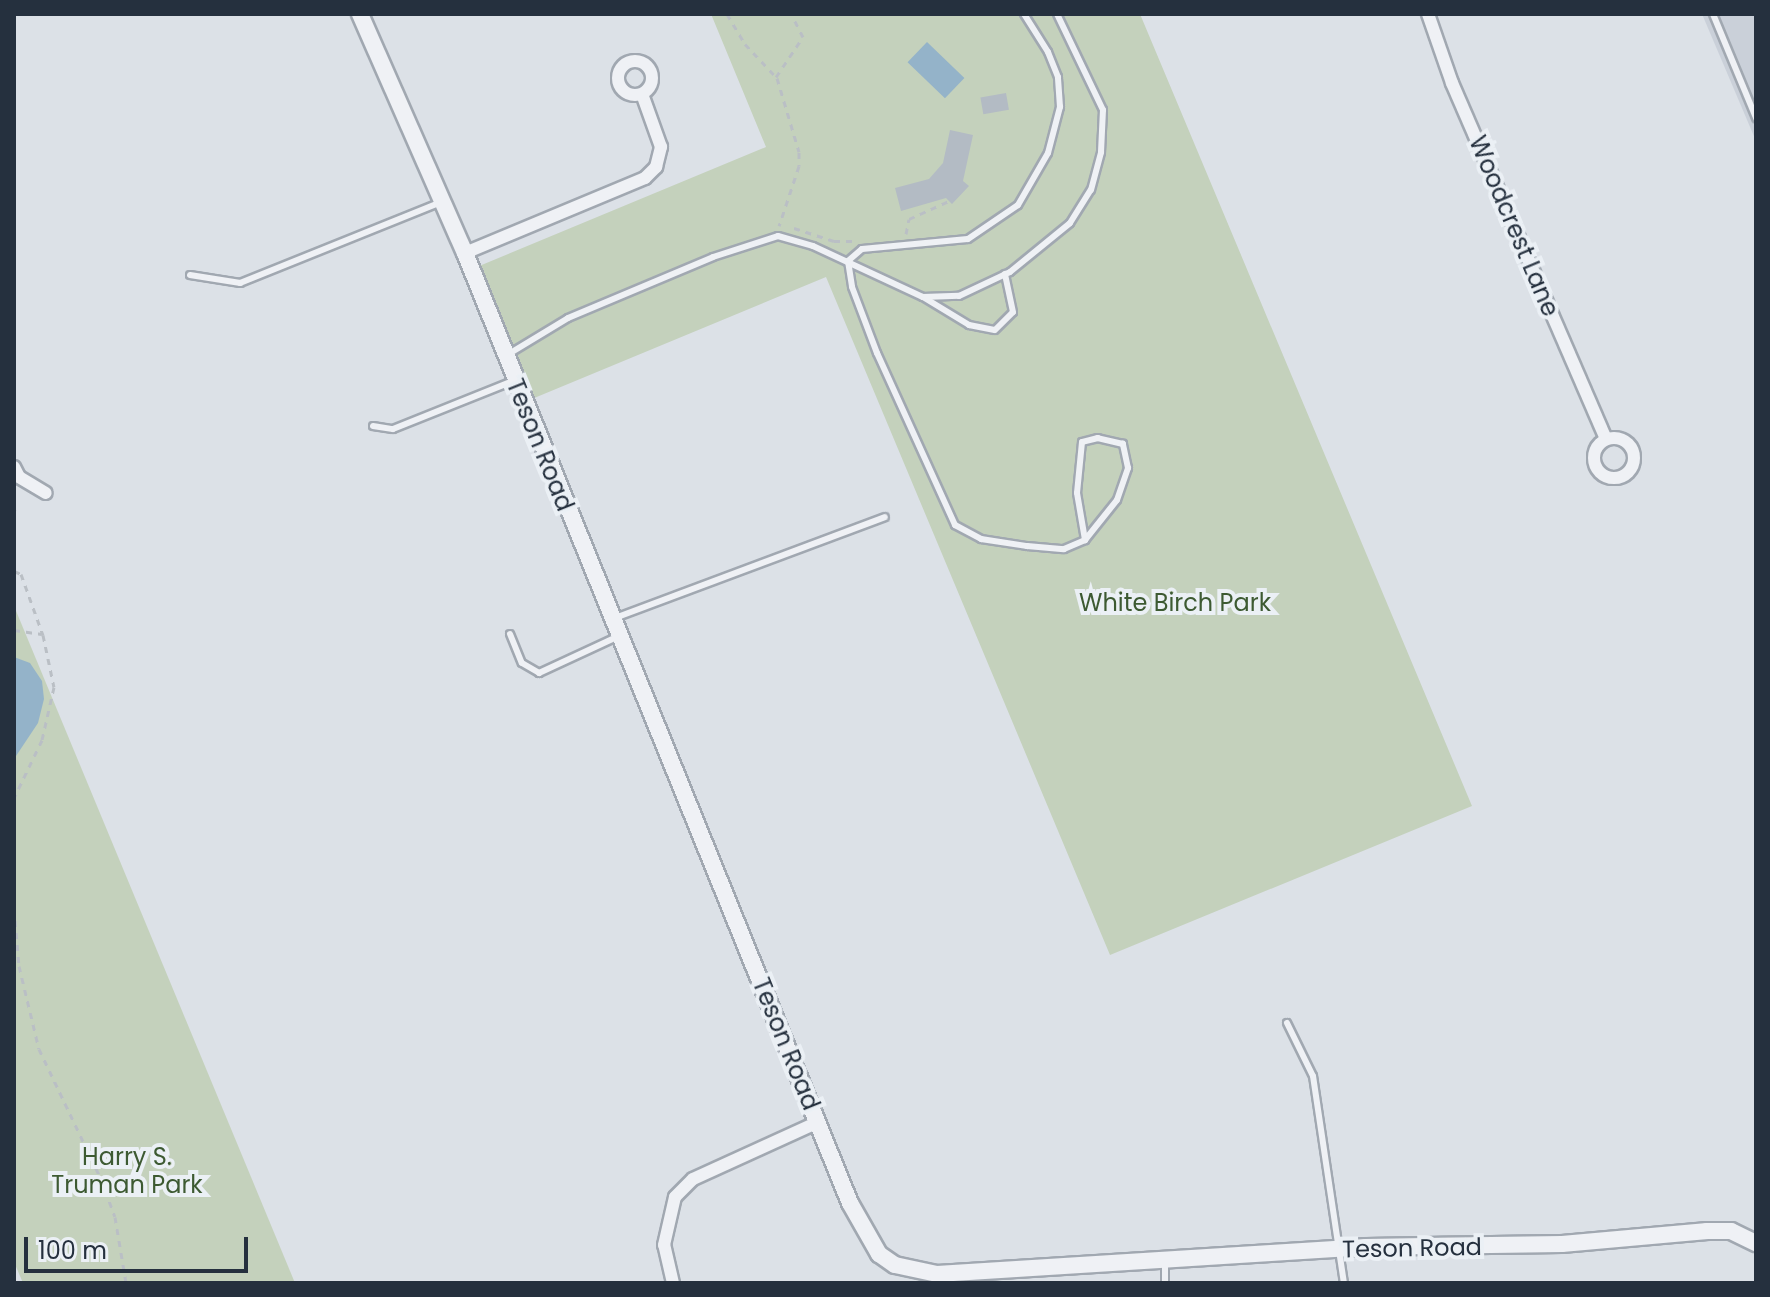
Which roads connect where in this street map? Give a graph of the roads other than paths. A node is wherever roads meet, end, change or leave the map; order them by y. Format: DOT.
graph roads {
  1 [pos="360,14"];
  2 [pos="1024,14"];
  3 [pos="1057,14"];
  4 [pos="1428,14"];
  5 [pos="1713,14"];
  6 [pos="642,94"];
  7 [pos="1756,118"];
  8 [pos="441,202"];
  9 [pos="465,253"];
  10 [pos="848,261"];
  11 [pos="1005,274"];
  12 [pos="190,275"];
  13 [pos="923,297"];
  14 [pos="504,357"];
  15 [pos="513,381"];
  16 [pos="373,426"];
  17 [pos="1605,437"];
  18 [pos="14,467"];
  19 [pos="46,493"];
  20 [pos="885,517"];
  21 [pos="1085,540"];
  22 [pos="612,620"];
  23 [pos="510,634"];
  24 [pos="619,636"];
  25 [pos="1287,1023"];
  26 [pos="818,1122"];
  27 [pos="1756,1243"];
  28 [pos="1337,1248"];
  29 [pos="1165,1258"];
  30 [pos="673,1283"];
  31 [pos="1165,1283"];
  32 [pos="1344,1283"];
  1 -- 8 [label="street, Teson Road"];
  2 -- 10 [label="lane"];
  3 -- 11 [label="lane"];
  4 -- 17 [label="street, Woodcrest Lane"];
  5 -- 7 [label="lane"];
  6 -- 9 [label="street"];
  8 -- 9 [label="street, Teson Road"];
  8 -- 12 [label="lane"];
  9 -- 14 [label="street, Teson Road"];
  10 -- 13 [label="lane"];
  10 -- 14 [label="lane"];
  10 -- 21 [label="lane"];
  11 -- 13 [label="lane"];
  11 -- 13 [label="lane"];
  14 -- 15 [label="street, Teson Road"];
  15 -- 16 [label="lane"];
  15 -- 22 [label="street, Teson Road"];
  18 -- 19 [label="street"];
  20 -- 22 [label="lane"];
  21 -- 21 [label="lane"];
  22 -- 24 [label="street, Teson Road"];
  23 -- 24 [label="lane"];
  24 -- 26 [label="street, Teson Road"];
  25 -- 28 [label="lane"];
  26 -- 29 [label="street, Teson Road"];
  26 -- 30 [label="street"];
  27 -- 28 [label="street, Teson Road"];
  28 -- 29 [label="street, Teson Road"];
  28 -- 32 [label="lane"];
  29 -- 31 [label="lane"];
}
